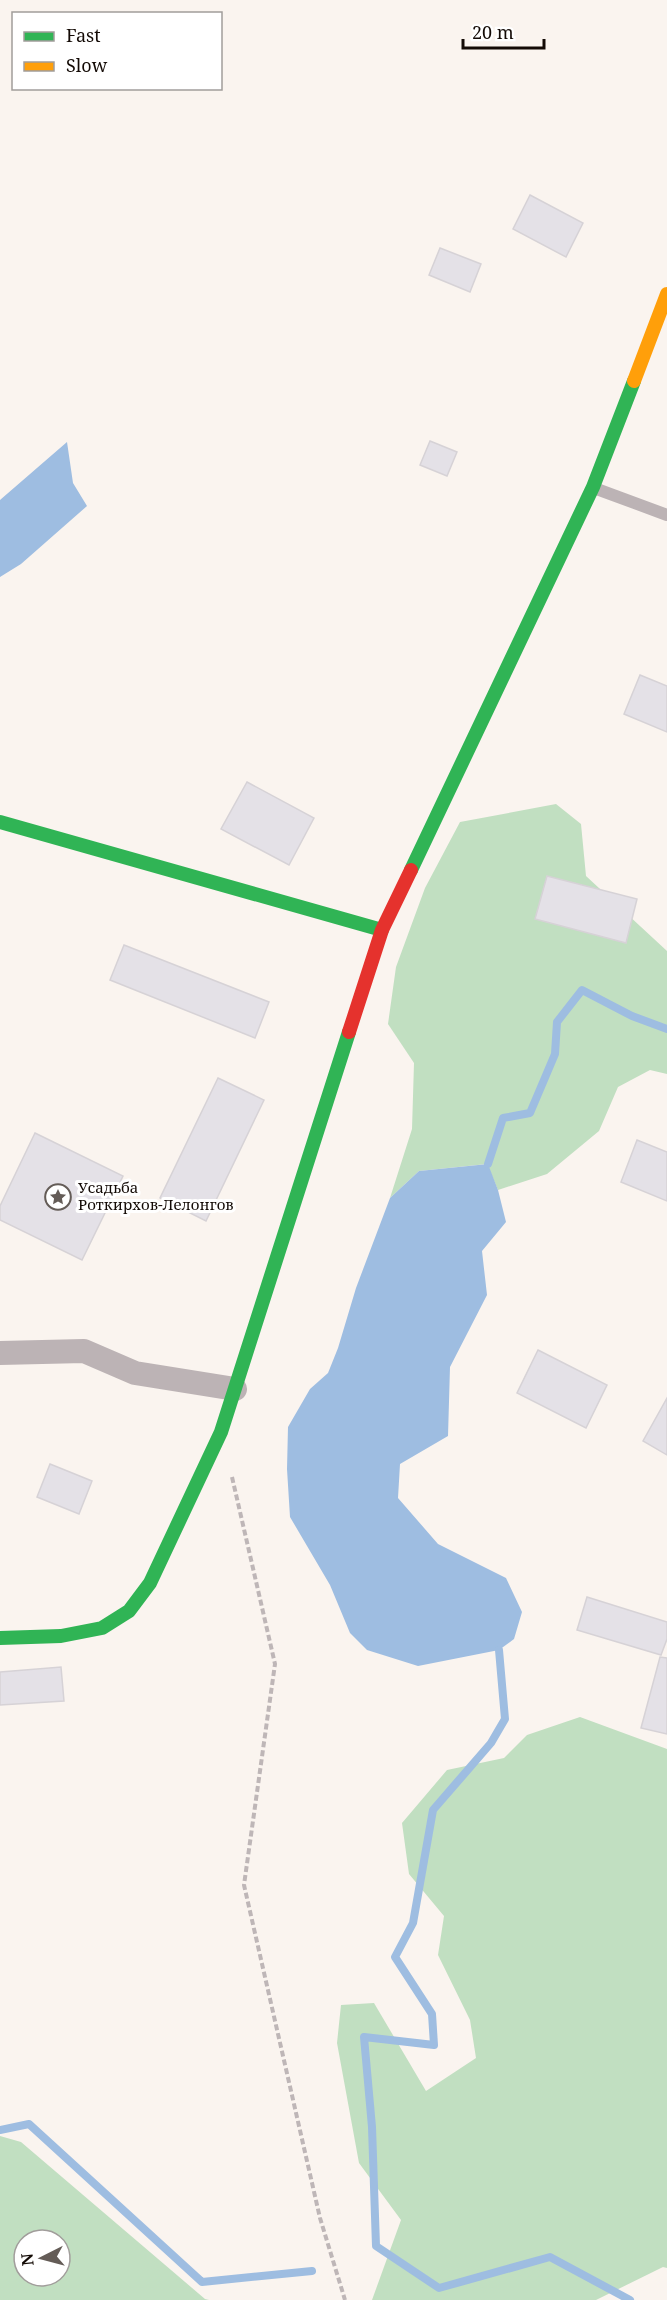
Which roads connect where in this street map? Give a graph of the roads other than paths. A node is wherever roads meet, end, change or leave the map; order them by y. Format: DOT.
graph roads {
  1 [pos="667,294"];
  2 [pos="593,487"];
  3 [pos="667,515"];
  4 [pos="0,822"];
  5 [pos="382,930"];
  6 [pos="0,1353"];
  7 [pos="235,1389"];
  8 [pos="0,1638"];
  1 -- 2 [label="street"];
  2 -- 3 [label="lane"];
  2 -- 5 [label="street"];
  4 -- 5 [label="street"];
  5 -- 7 [label="street"];
  6 -- 7 [label="street"];
  7 -- 8 [label="street"];
}
